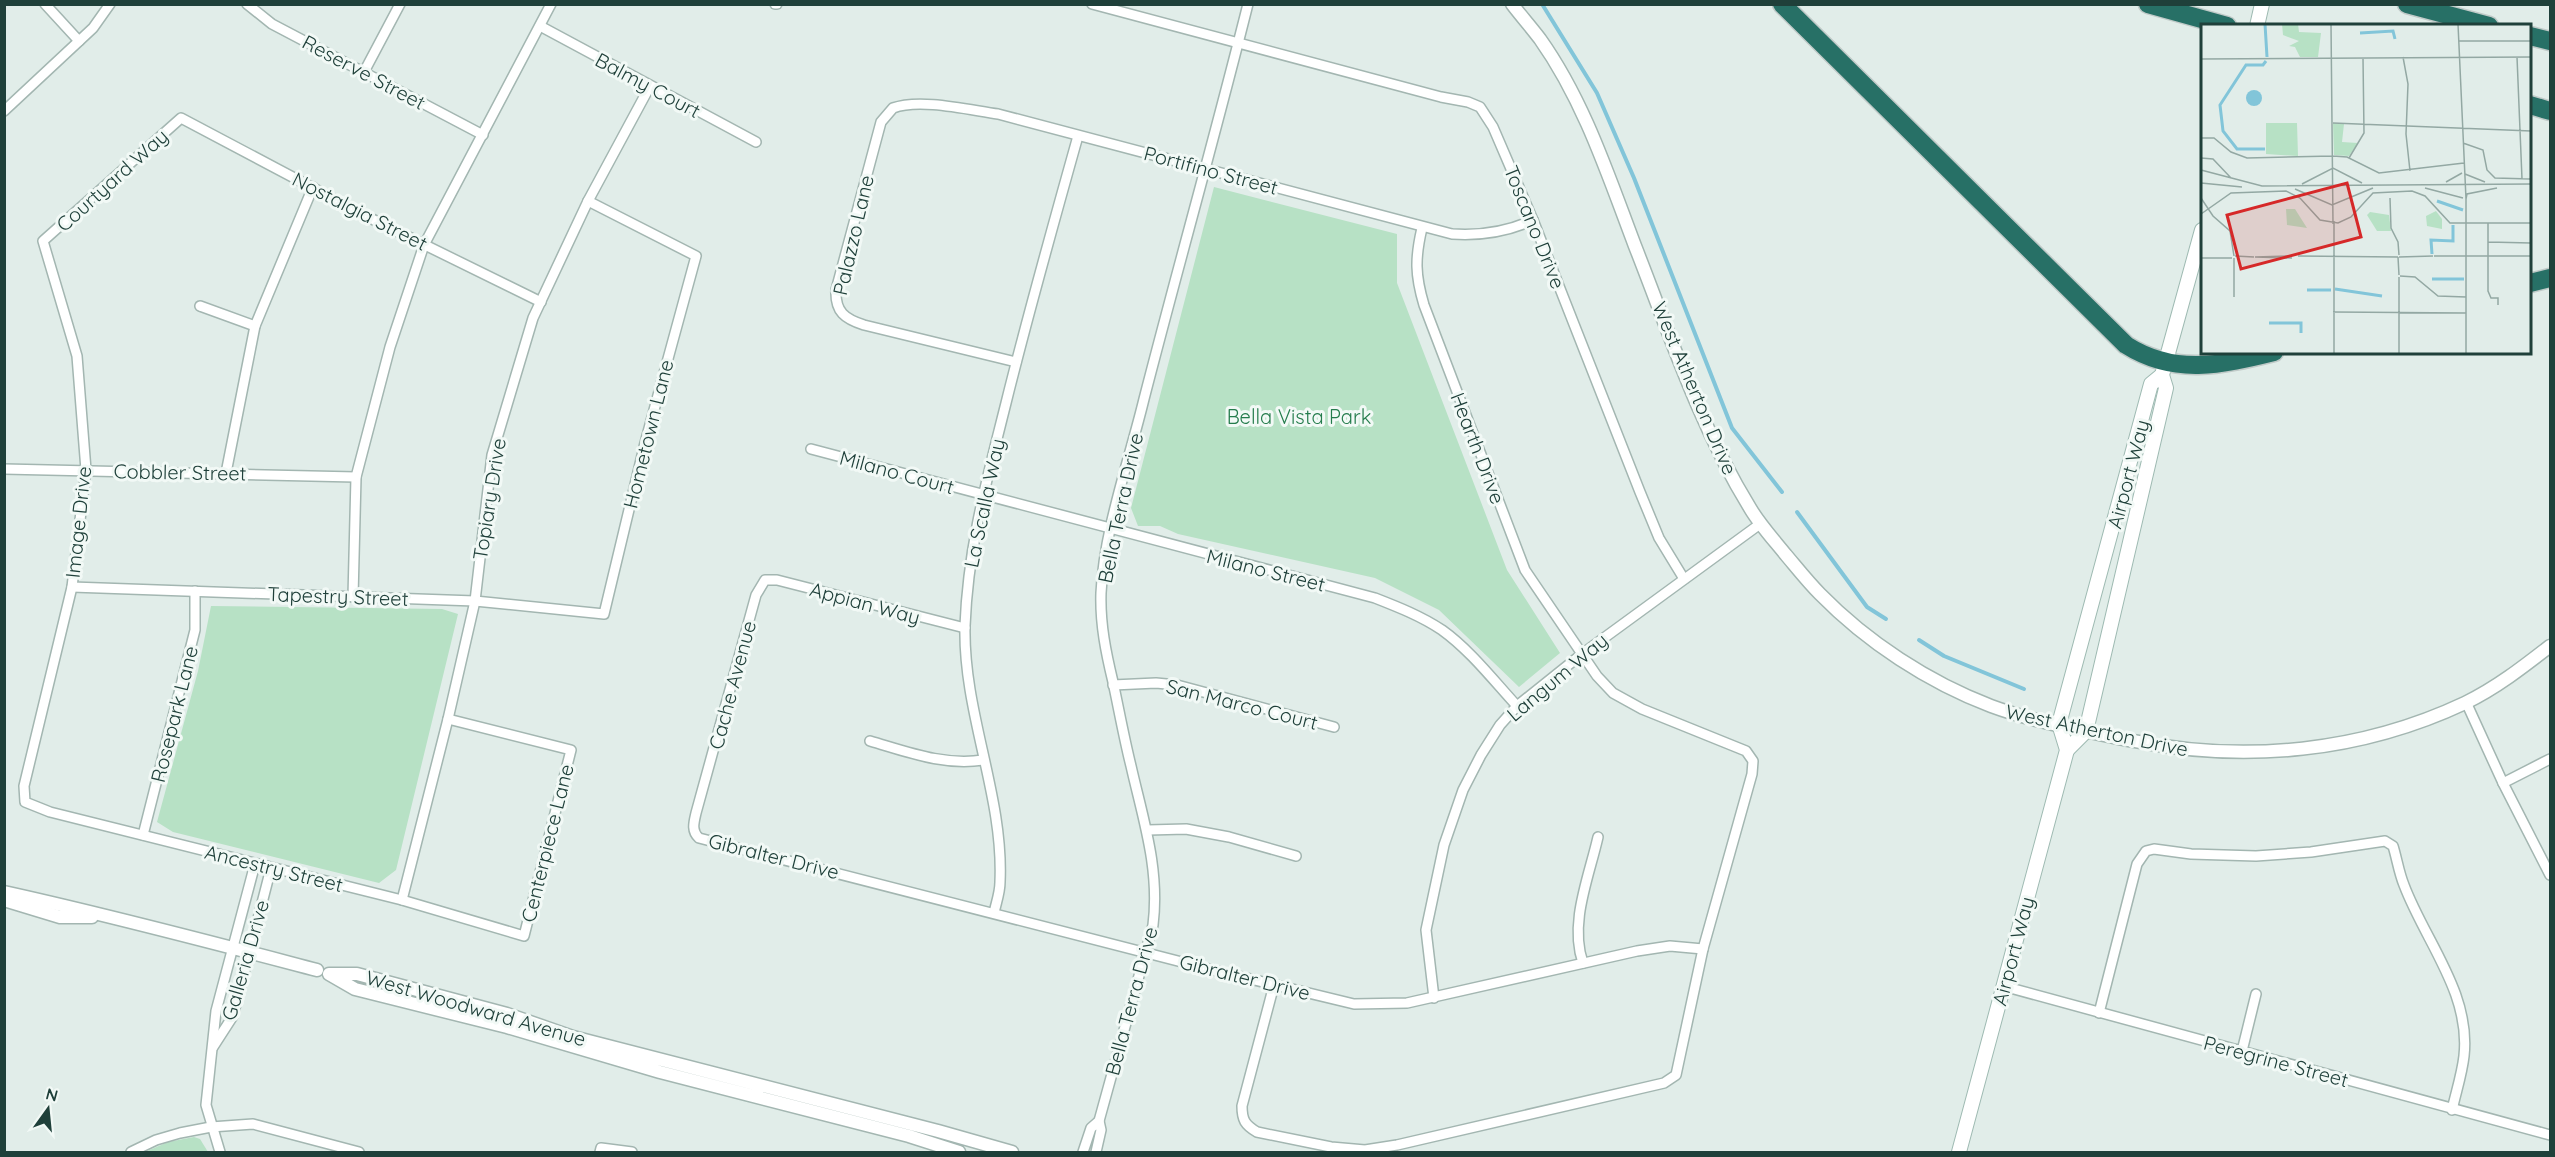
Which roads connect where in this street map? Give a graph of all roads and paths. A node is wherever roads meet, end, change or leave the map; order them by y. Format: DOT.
graph roads {
  1 [pos="45,4"];
  2 [pos="110,4"];
  3 [pos="247,4"];
  4 [pos="400,4"];
  5 [pos="551,4"];
  6 [pos="1092,4"];
  7 [pos="1248,4"];
  8 [pos="1512,4"];
  9 [pos="1782,4"];
  10 [pos="2148,4"];
  11 [pos="2262,4"];
  12 [pos="2407,4"];
  13 [pos="2220,24"];
  14 [pos="2257,24"];
  15 [pos="2482,24"];
  16 [pos="540,26"];
  17 [pos="2531,36"];
  18 [pos="79,41"];
  19 [pos="2550,41"];
  20 [pos="1239,43"];
  21 [pos="364,72"];
  22 [pos="650,86"];
  23 [pos="2531,106"];
  24 [pos="4,111"];
  25 [pos="2550,111"];
  26 [pos="887,113"];
  27 [pos="181,118"];
  28 [pos="483,135"];
  29 [pos="1078,136"];
  30 [pos="756,142"];
  31 [pos="1205,169"];
  32 [pos="313,188"];
  33 [pos="588,201"];
  34 [pos="1533,220"];
  35 [pos="1422,228"];
  36 [pos="2201,234"];
  37 [pos="43,241"];
  38 [pos="424,245"];
  39 [pos="2550,278"];
  40 [pos="2531,283"];
  41 [pos="541,302"];
  42 [pos="200,306"];
  43 [pos="255,326"];
  44 [pos="2265,354"];
  45 [pos="1016,362"];
  46 [pos="2164,368"];
  47 [pos="811,449"];
  48 [pos="4,469"];
  49 [pos="86,470"];
  50 [pos="226,473"];
  51 [pos="356,477"];
  52 [pos="983,495"];
  53 [pos="1760,524"];
  54 [pos="1111,530"];
  55 [pos="1684,579"];
  56 [pos="765,580"];
  57 [pos="72,587"];
  58 [pos="195,591"];
  59 [pos="353,597"];
  60 [pos="475,601"];
  61 [pos="604,614"];
  62 [pos="965,628"];
  63 [pos="2550,646"];
  64 [pos="1582,654"];
  65 [pos="1113,685"];
  66 [pos="2466,702"];
  67 [pos="1517,705"];
  68 [pos="448,719"];
  69 [pos="2059,724"];
  70 [pos="1334,727"];
  71 [pos="2086,731"];
  72 [pos="870,741"];
  73 [pos="2067,750"];
  74 [pos="2550,759"];
  75 [pos="983,760"];
  76 [pos="2503,783"];
  77 [pos="703,792"];
  78 [pos="25,802"];
  79 [pos="1148,830"];
  80 [pos="143,835"];
  81 [pos="1598,837"];
  82 [pos="1296,856"];
  83 [pos="255,864"];
  84 [pos="272,868"];
  85 [pos="2550,875"];
  86 [pos="4,892"];
  87 [pos="4,900"];
  88 [pos="402,900"];
  89 [pos="994,913"];
  90 [pos="105,917"];
  91 [pos="524,936"];
  92 [pos="232,948"];
  93 [pos="1703,949"];
  94 [pos="250,952"];
  95 [pos="1145,952"];
  96 [pos="1583,963"];
  97 [pos="317,970"];
  98 [pos="1274,985"];
  99 [pos="2003,986"];
  100 [pos="2256,994"];
  101 [pos="1434,998"];
  102 [pos="2099,1013"];
  103 [pos="212,1049"];
  104 [pos="2242,1051"];
  105 [pos="2452,1110"];
  106 [pos="1099,1121"];
  107 [pos="211,1127"];
  108 [pos="2550,1135"];
  109 [pos="130,1152"];
  110 [pos="220,1152"];
  111 [pos="359,1152"];
  112 [pos="600,1152"];
  113 [pos="632,1152"];
  114 [pos="959,1152"];
  115 [pos="1011,1152"];
  116 [pos="1083,1152"];
  117 [pos="1096,1152"];
  118 [pos="1959,1152"];
  1 -- 18 [label="street"];
  2 -- 18 [label="street"];
  3 -- 21 [label="street, Reserve Street"];
  4 -- 21 [label="street"];
  5 -- 16 [label="street"];
  6 -- 20 [label="street, Toscano Drive"];
  7 -- 20 [label="street, Bella Terra Drive"];
  8 -- 53 [label="street, West Atherton Drive"];
  9 -- 46 [label="highway"];
  10 -- 13 [label="highway"];
  11 -- 14 [label="main road"];
  12 -- 15 [label="highway"];
  16 -- 22 [label="street, Balmy Court"];
  16 -- 28 [label="street"];
  17 -- 19 [label="highway"];
  18 -- 24 [label="street"];
  20 -- 31 [label="street, Bella Terra Drive"];
  20 -- 34 [label="street, Toscano Drive"];
  21 -- 28 [label="street, Reserve Street"];
  22 -- 30 [label="street, Balmy Court"];
  22 -- 33 [label="street, Topiary Drive"];
  23 -- 25 [label="highway"];
  26 -- 29 [label="street, Portifino Street"];
  26 -- 45 [label="street, Palazzo Lane"];
  27 -- 32 [label="street, Nostalgia Street"];
  27 -- 37 [label="street, Courtyard Way"];
  28 -- 38 [label="street"];
  29 -- 31 [label="street, Portifino Street"];
  29 -- 45 [label="street, La Scalla Way"];
  31 -- 35 [label="street, Portifino Street"];
  31 -- 54 [label="street, Bella Terra Drive"];
  32 -- 38 [label="street, Nostalgia Street"];
  32 -- 43 [label="street"];
  33 -- 41 [label="street, Topiary Drive"];
  33 -- 61 [label="street, Hometown Lane"];
  34 -- 35 [label="street, Portifino Street"];
  34 -- 55 [label="street, Toscano Drive"];
  35 -- 64 [label="street, Hearth Drive"];
  36 -- 46 [label="main road, Airport Way"];
  37 -- 49 [label="street, Image Drive"];
  38 -- 41 [label="street, Nostalgia Street"];
  38 -- 51 [label="street"];
  39 -- 40 [label="highway"];
  41 -- 60 [label="street, Topiary Drive"];
  42 -- 43 [label="street"];
  43 -- 50 [label="street"];
  44 -- 46 [label="highway"];
  45 -- 52 [label="street, La Scalla Way"];
  46 -- 69 [label="main road, Airport Way"];
  46 -- 71 [label="main road, Airport Way"];
  47 -- 52 [label="street, Milano Court"];
  48 -- 49 [label="street, Cobbler Street"];
  49 -- 50 [label="street, Cobbler Street"];
  49 -- 57 [label="street, Image Drive"];
  50 -- 51 [label="street, Cobbler Street"];
  51 -- 59 [label="street"];
  52 -- 54 [label="street, Milano Street"];
  52 -- 62 [label="street, La Scalla Way"];
  53 -- 55 [label="street, Langum Way"];
  53 -- 69 [label="street, West Atherton Drive"];
  54 -- 65 [label="street, Bella Terra Drive"];
  54 -- 67 [label="street, Milano Street"];
  55 -- 64 [label="street, Langum Way"];
  56 -- 62 [label="street, Appian Way"];
  56 -- 77 [label="street, Cache Avenue"];
  57 -- 58 [label="street, Tapestry Street"];
  57 -- 78 [label="street, Image Drive"];
  58 -- 59 [label="street, Tapestry Street"];
  58 -- 80 [label="street, Rosepark Lane"];
  59 -- 60 [label="street, Tapestry Street"];
  60 -- 61 [label="street, Tapestry Street"];
  60 -- 68 [label="street, Topiary Drive"];
  62 -- 75 [label="street, La Scalla Way"];
  63 -- 66 [label="street, West Atherton Drive"];
  64 -- 67 [label="street, Langum Way"];
  64 -- 93 [label="street, Hearth Drive"];
  65 -- 70 [label="street, San Marco Court"];
  65 -- 79 [label="street, Bella Terra Drive"];
  66 -- 71 [label="street, West Atherton Drive"];
  66 -- 76 [label="street"];
  67 -- 101 [label="street, Langum Way"];
  68 -- 88 [label="street, Topiary Drive"];
  68 -- 91 [label="street, Centerpiece Lane"];
  69 -- 71 [label="street, West Atherton Drive"];
  69 -- 73 [label="main road"];
  71 -- 73 [label="main road, Airport Way"];
  72 -- 75 [label="street"];
  73 -- 99 [label="main road, Airport Way"];
  74 -- 76 [label="street"];
  75 -- 89 [label="street, La Scalla Way"];
  76 -- 85 [label="street"];
  77 -- 89 [label="street, Gibralter Drive"];
  78 -- 80 [label="street, Ancestry Street"];
  79 -- 82 [label="street"];
  79 -- 95 [label="street, Bella Terra Drive"];
  80 -- 83 [label="street, Ancestry Street"];
  81 -- 96 [label="street"];
  83 -- 84 [label="street, Ancestry Street"];
  83 -- 92 [label="street, Galleria Drive"];
  84 -- 88 [label="street, Ancestry Street"];
  84 -- 94 [label="street, Galleria Drive"];
  86 -- 90 [label="street"];
  87 -- 90 [label="street"];
  88 -- 91 [label="street, Ancestry Street"];
  89 -- 95 [label="street, Gibralter Drive"];
  90 -- 92 [label="street"];
  92 -- 94 [label="street"];
  92 -- 103 [label="street, Galleria Drive"];
  93 -- 96 [label="street, Gibralter Drive"];
  93 -- 98 [label="street"];
  94 -- 97 [label="street"];
  94 -- 103 [label="street, Galleria Drive"];
  95 -- 98 [label="street, Gibralter Drive"];
  95 -- 106 [label="street, Bella Terra Drive"];
  96 -- 101 [label="street, Gibralter Drive"];
  98 -- 101 [label="street, Gibralter Drive"];
  99 -- 102 [label="street, Peregrine Street"];
  99 -- 118 [label="main road, Airport Way"];
  100 -- 104 [label="street"];
  102 -- 104 [label="street, Peregrine Street"];
  102 -- 105 [label="street"];
  103 -- 107 [label="street, Galleria Drive"];
  104 -- 105 [label="street, Peregrine Street"];
  105 -- 108 [label="street, Peregrine Street"];
  106 -- 116 [label="street, Bella Terra Drive"];
  106 -- 117 [label="street, Bella Terra Drive"];
  107 -- 109 [label="street"];
  107 -- 110 [label="street, Galleria Drive"];
  107 -- 111 [label="street"];
  112 -- 113 [label="street"];
  114 -- 115 [label="street, West Woodward Avenue"];
}
